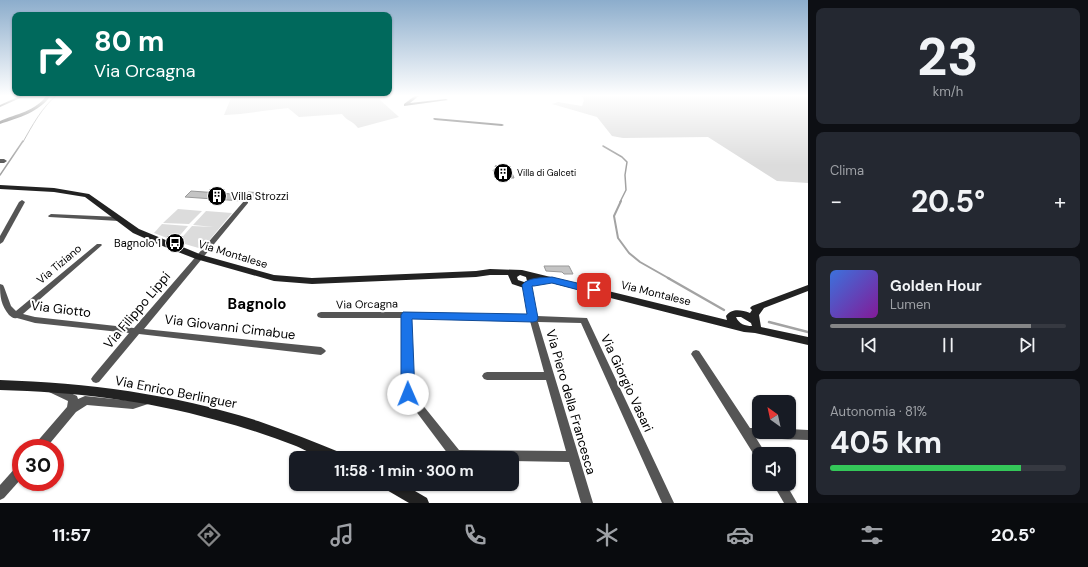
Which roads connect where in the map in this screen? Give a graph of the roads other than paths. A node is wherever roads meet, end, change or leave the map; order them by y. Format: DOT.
graph roads {
  1 [pos="10,118"];
  2 [pos="435,119"];
  3 [pos="0,123"];
  4 [pos="502,125"];
  5 [pos="0,187"];
  6 [pos="22,202"];
  7 [pos="246,202"];
  8 [pos="51,216"];
  9 [pos="119,219"];
  10 [pos="0,242"];
  11 [pos="99,245"];
  12 [pos="199,257"];
  13 [pos="514,277"];
  14 [pos="529,281"];
  15 [pos="0,287"];
  16 [pos="808,288"];
  17 [pos="760,307"];
  18 [pos="736,314"];
  19 [pos="407,315"];
  20 [pos="15,316"];
  21 [pos="321,316"];
  22 [pos="533,318"];
  23 [pos="708,318"];
  24 [pos="756,325"];
  25 [pos="738,326"];
  26 [pos="137,330"];
  27 [pos="808,341"];
  28 [pos="320,351"];
  29 [pos="696,354"];
  30 [pos="487,376"];
  31 [pos="550,376"];
  32 [pos="96,379"];
  33 [pos="0,385"];
  34 [pos="48,387"];
  35 [pos="147,400"];
  36 [pos="72,409"];
  37 [pos="747,433"];
  38 [pos="808,435"];
  39 [pos="47,439"];
  40 [pos="756,447"];
  41 [pos="322,451"];
  42 [pos="574,457"];
  43 [pos="12,480"];
  44 [pos="402,491"];
  45 [pos="783,491"];
  46 [pos="0,494"];
  47 [pos="422,503"];
  48 [pos="587,503"];
  49 [pos="668,503"];
  50 [pos="791,503"];
  1 -- 3 [label="street"];
  2 -- 4 [label="street"];
  5 -- 9 [label="street, Via Montalese"];
  6 -- 10 [label="street"];
  7 -- 12 [label="street, Via Filippo Lippi"];
  8 -- 9 [label="street"];
  9 -- 12 [label="street, Via Montalese"];
  11 -- 20 [label="street, Via Tiziano"];
  12 -- 13 [label="street, Via Montalese"];
  12 -- 26 [label="street, Via Filippo Lippi"];
  13 -- 14 [label="street, Via Montalese"];
  13 -- 14 [label="street, Via Montalese"];
  14 -- 22 [label="street, Via Piero della Francesca"];
  14 -- 23 [label="street, Via Montalese"];
  15 -- 20 [label="street, Via Giotto"];
  16 -- 17 [label="street"];
  17 -- 18 [label="street"];
  17 -- 24 [label="street"];
  18 -- 23 [label="street, Via Montalese"];
  18 -- 24 [label="street, Via Montalese"];
  18 -- 25 [label="street"];
  19 -- 21 [label="street, Via Orcagna"];
  19 -- 22 [label="street, Via Orcagna"];
  19 -- 42 [label="street"];
  20 -- 26 [label="street, Via Giotto"];
  22 -- 31 [label="street, Via Piero della Francesca"];
  22 -- 49 [label="street, Via Giorgio Vasari"];
  23 -- 25 [label="street, Via Montalese"];
  24 -- 25 [label="street, Via Montalese"];
  24 -- 27 [label="street, Via Montalese"];
  26 -- 28 [label="street, Via Giovanni Cimabue"];
  26 -- 32 [label="street, Via Filippo Lippi"];
  29 -- 37 [label="street"];
  30 -- 31 [label="street"];
  31 -- 42 [label="street, Via Piero della Francesca"];
  33 -- 34 [label="street, Via Enrico Berlinguer"];
  34 -- 35 [label="street, Via Enrico Berlinguer"];
  34 -- 36 [label="street"];
  35 -- 36 [label="street"];
  35 -- 41 [label="street, Via Enrico Berlinguer"];
  36 -- 39 [label="street"];
  37 -- 38 [label="street"];
  37 -- 40 [label="street"];
  42 -- 48 [label="street, Via Piero della Francesca"];
  43 -- 46 [label="street"];
  44 -- 47 [label="street"];
  45 -- 50 [label="street"];
}
